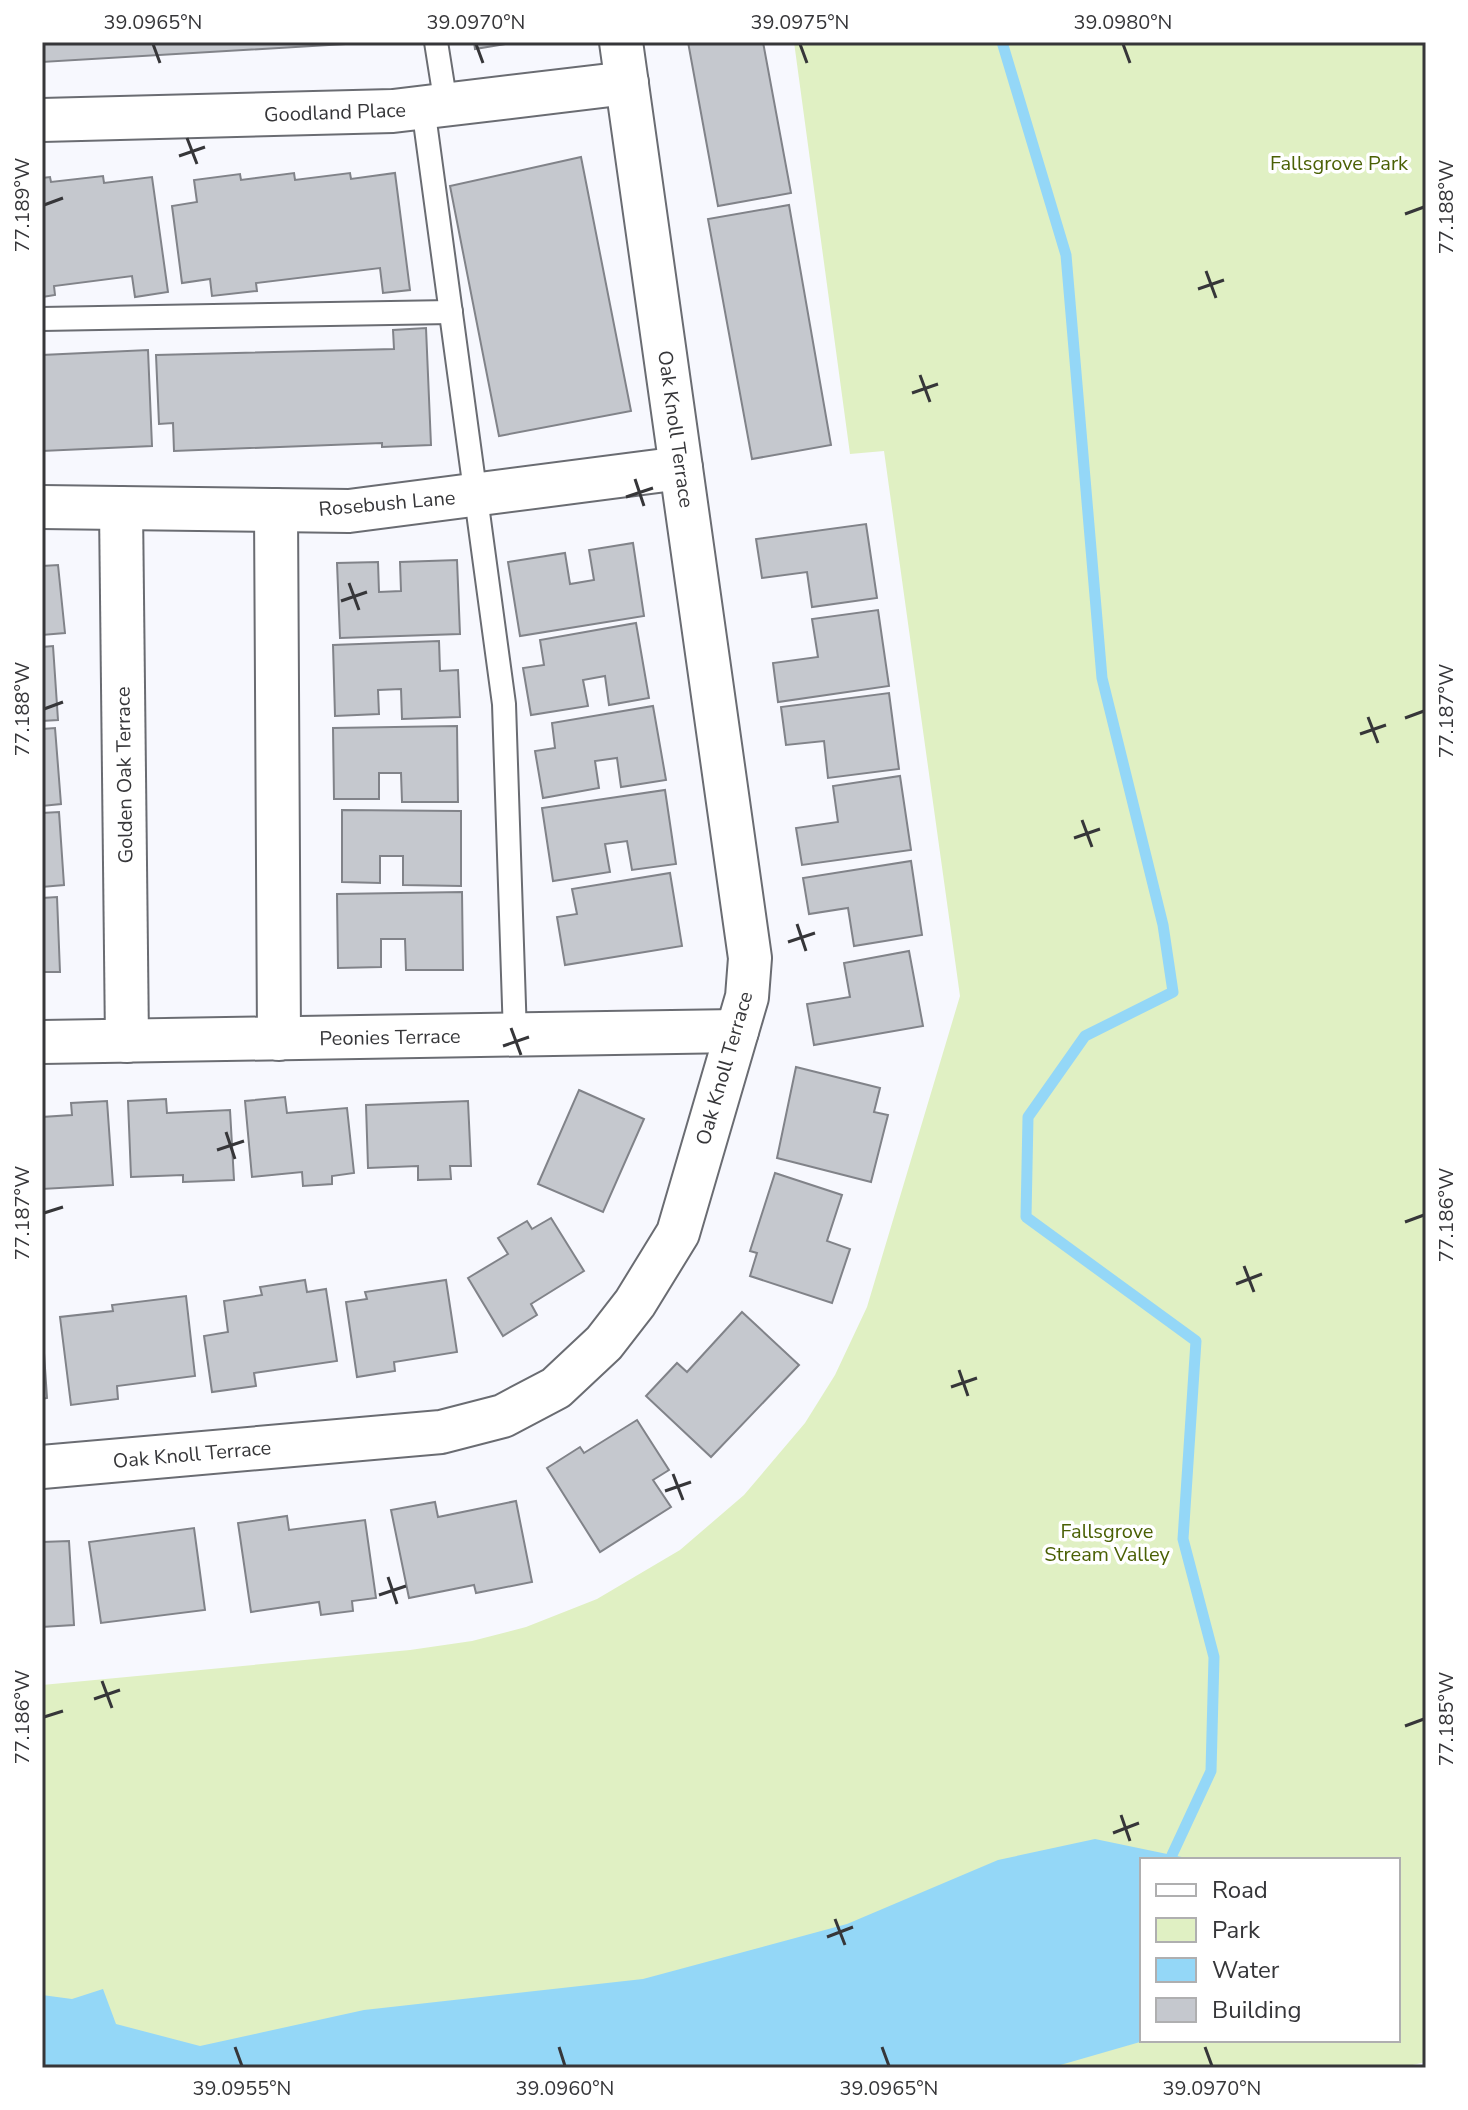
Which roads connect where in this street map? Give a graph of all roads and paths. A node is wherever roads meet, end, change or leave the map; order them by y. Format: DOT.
graph roads {
  1 [pos="436,42"];
  2 [pos="621,42"];
  3 [pos="627,83"];
  4 [pos="434,106"];
  5 [pos="42,120"];
  6 [pos="451,312"];
  7 [pos="42,319"];
  8 [pos="681,468"];
  9 [pos="476,495"];
  10 [pos="42,507"];
  11 [pos="121,508"];
  12 [pos="276,510"];
  13 [pos="737,1031"];
  14 [pos="515,1035"];
  15 [pos="279,1039"];
  16 [pos="127,1041"];
  17 [pos="42,1042"];
  18 [pos="42,1467"];
  1 -- 4 [label="lane"];
  2 -- 3 [label="street, Oak Knoll Terrace"];
  3 -- 4 [label="street, Goodland Place"];
  3 -- 8 [label="street, Oak Knoll Terrace"];
  4 -- 5 [label="street, Goodland Place"];
  4 -- 6 [label="lane"];
  6 -- 7 [label="lane"];
  6 -- 9 [label="lane"];
  8 -- 9 [label="street, Rosebush Lane"];
  8 -- 13 [label="street, Oak Knoll Terrace"];
  9 -- 12 [label="street, Rosebush Lane"];
  9 -- 14 [label="lane"];
  10 -- 11 [label="street, Rosebush Lane"];
  11 -- 12 [label="street, Rosebush Lane"];
  11 -- 16 [label="street, Golden Oak Terrace"];
  12 -- 15 [label="street"];
  13 -- 14 [label="street, Peonies Terrace"];
  13 -- 18 [label="street, Oak Knoll Terrace"];
  14 -- 15 [label="street, Peonies Terrace"];
  15 -- 16 [label="street, Peonies Terrace"];
  16 -- 17 [label="street, Peonies Terrace"];
}
